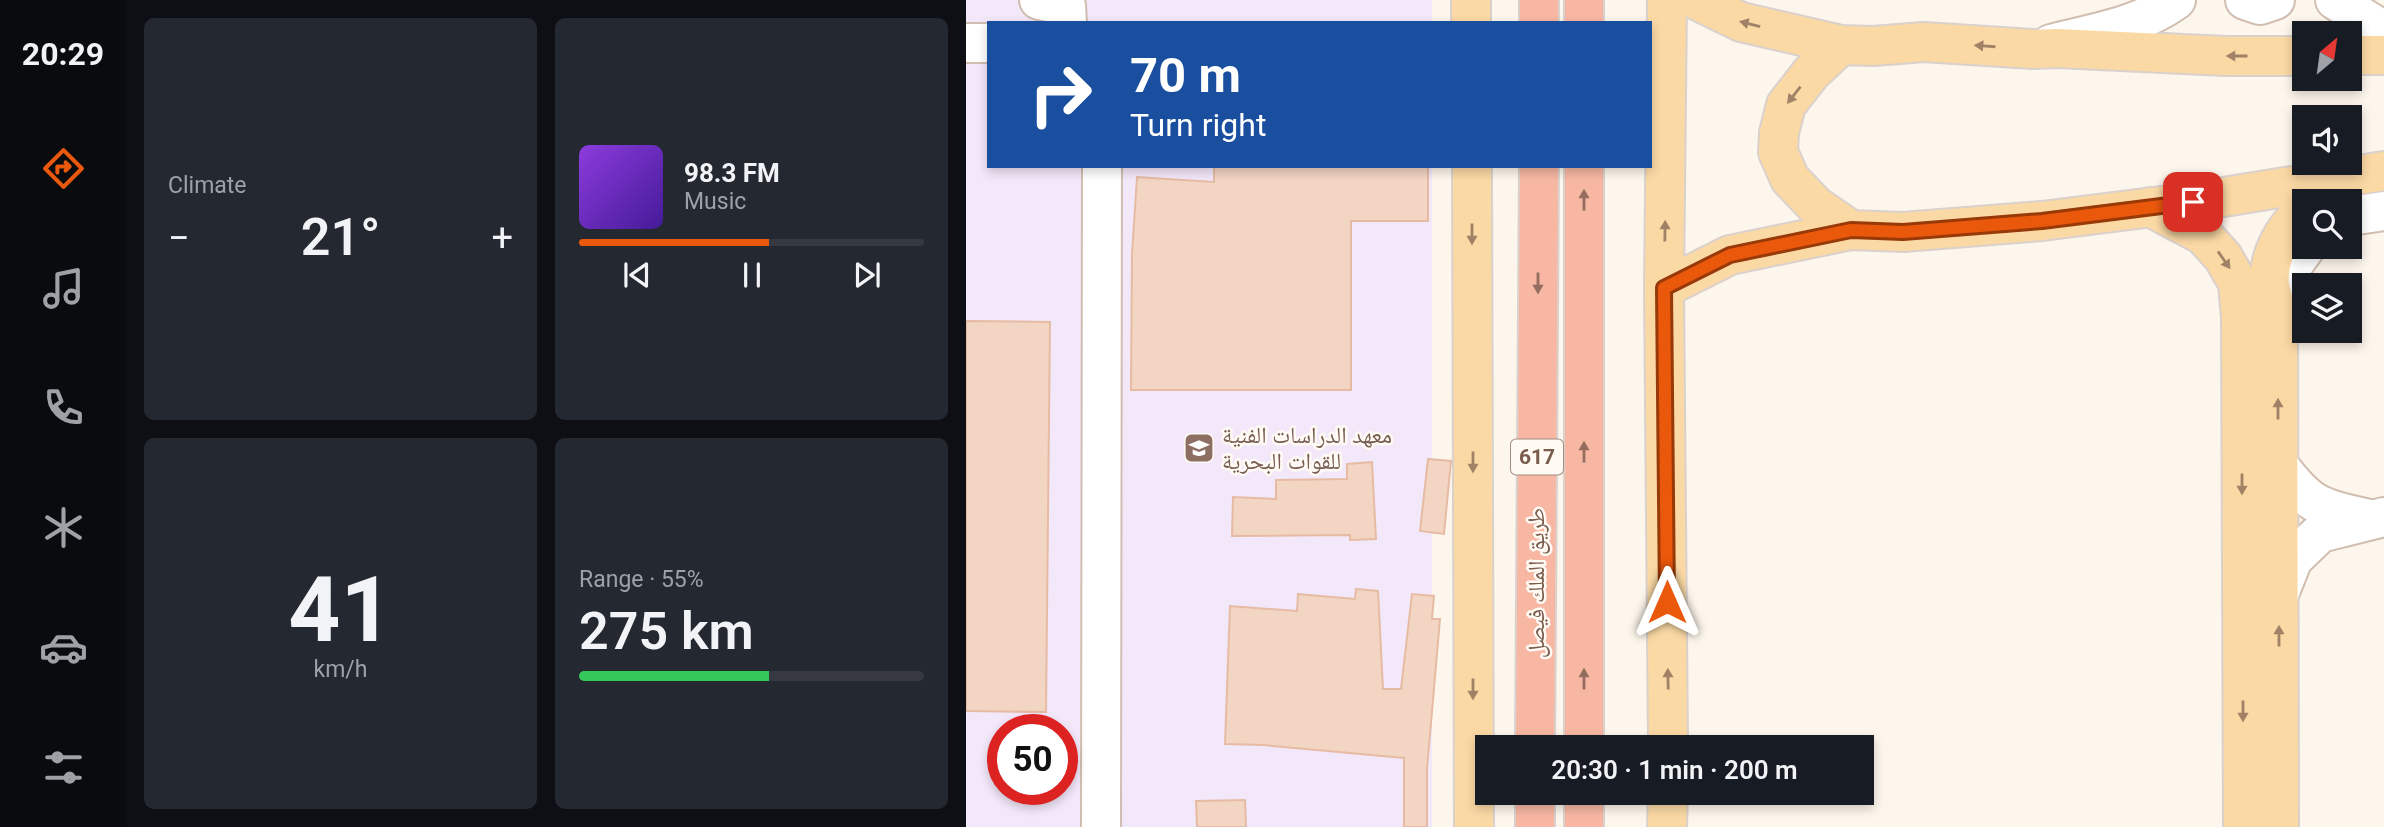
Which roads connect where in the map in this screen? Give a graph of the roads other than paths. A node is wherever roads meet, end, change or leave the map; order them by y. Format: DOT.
graph roads {
  1 [pos="1471,0"];
  2 [pos="1539,0"];
  3 [pos="1584,0"];
  4 [pos="1667,0"];
  5 [pos="1696,0"];
  6 [pos="2176,0"];
  7 [pos="2245,0"];
  8 [pos="2275,0"];
  9 [pos="2335,0"];
  10 [pos="1471,21"];
  11 [pos="1539,21"];
  12 [pos="1584,21"];
  13 [pos="2384,31"];
  14 [pos="966,43"];
  15 [pos="987,43"];
  16 [pos="1840,45"];
  17 [pos="2032,49"];
  18 [pos="2362,55"];
  19 [pos="2384,55"];
  20 [pos="2292,56"];
  21 [pos="1102,168"];
  22 [pos="1472,168"];
  23 [pos="1539,168"];
  24 [pos="1584,168"];
  25 [pos="2384,171"];
  26 [pos="2345,177"];
  27 [pos="2330,189"];
  28 [pos="2150,207"];
  29 [pos="2384,211"];
  30 [pos="2362,214"];
  31 [pos="2292,226"];
  32 [pos="1851,230"];
  33 [pos="2297,259"];
  34 [pos="1664,288"];
  35 [pos="2278,318"];
  36 [pos="2278,464"];
  37 [pos="2377,518"];
  38 [pos="2279,594"];
  39 [pos="1535,735"];
  40 [pos="1584,735"];
  41 [pos="1668,735"];
  42 [pos="1584,805"];
  43 [pos="1595,805"];
  44 [pos="1668,805"];
  45 [pos="1101,827"];
  46 [pos="1474,827"];
  47 [pos="1584,827"];
  48 [pos="1603,827"];
  49 [pos="1667,827"];
  50 [pos="2243,827"];
  51 [pos="2279,827"];
  1 -- 10 [label="main road"];
  2 -- 11 [label="highway"];
  3 -- 12 [label="highway"];
  34 -- 4 [label="main road, one-way"];
  16 -- 5 [label="main road, one-way"];
  6 -- 17 [label="street"];
  7 -- 8 [label="street"];
  9 -- 13 [label="street"];
  14 -- 15 [label="street"];
  17 -- 16 [label="main road, one-way"];
  16 -- 32 [label="main road, one-way"];
  20 -- 17 [label="main road, one-way"];
  18 -- 19 [label="main road"];
  21 -- 45 [label="street"];
  22 -- 46 [label="main road, one-way"];
  23 -- 39 [label="highway, طريق الملك فيصل / 617, one-way"];
  40 -- 24 [label="highway, 617, one-way"];
  25 -- 26 [label="main road"];
  26 -- 27 [label="main road"];
  26 -- 28 [label="main road"];
  28 -- 32 [label="main road"];
  28 -- 50 [label="main road, one-way"];
  29 -- 30 [label="street"];
  31 -- 35 [label="main road"];
  32 -- 34 [label="main road"];
  33 -- 35 [label="street"];
  41 -- 34 [label="main road, one-way"];
  36 -- 35 [label="main road, one-way"];
  36 -- 37 [label="street"];
  36 -- 38 [label="main road"];
  37 -- 38 [label="street"];
  51 -- 38 [label="main road, one-way"];
  42 -- 47 [label="highway"];
  43 -- 48 [label="main road"];
  44 -- 49 [label="main road"];
}
